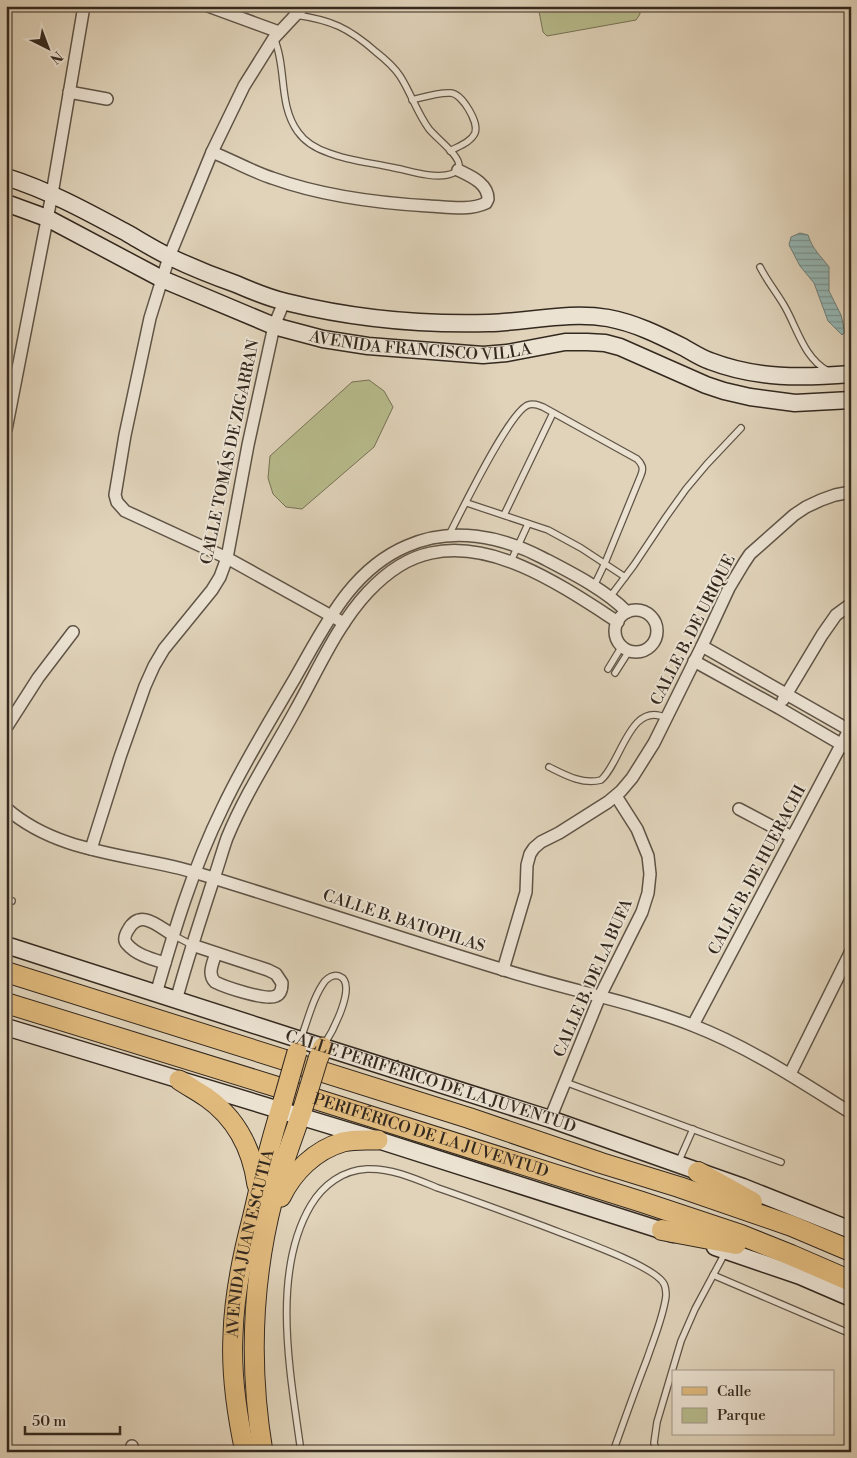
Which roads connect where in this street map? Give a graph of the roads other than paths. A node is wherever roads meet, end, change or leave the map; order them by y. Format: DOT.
graph roads {
  1 [pos="84,6"];
  2 [pos="208,6"];
  3 [pos="300,10"];
  4 [pos="277,35"];
  5 [pos="69,92"];
  6 [pos="107,99"];
  7 [pos="412,100"];
  8 [pos="450,150"];
  9 [pos="212,152"];
  10 [pos="458,170"];
  11 [pos="6,177"];
  12 [pos="52,194"];
  13 [pos="6,203"];
  14 [pos="47,218"];
  15 [pos="169,257"];
  16 [pos="760,267"];
  17 [pos="162,279"];
  18 [pos="284,302"];
  19 [pos="274,326"];
  20 [pos="844,375"];
  21 [pos="851,400"];
  22 [pos="554,413"];
  23 [pos="741,428"];
  24 [pos="6,430"];
  25 [pos="851,492"];
  26 [pos="467,503"];
  27 [pos="504,515"];
  28 [pos="528,524"];
  29 [pos="449,535"];
  30 [pos="517,546"];
  31 [pos="393,553"];
  32 [pos="227,558"];
  33 [pos="511,561"];
  34 [pos="605,563"];
  35 [pos="400,565"];
  36 [pos="625,577"];
  37 [pos="593,587"];
  38 [pos="610,597"];
  39 [pos="851,604"];
  40 [pos="626,612"];
  41 [pos="331,616"];
  42 [pos="618,622"];
  43 [pos="344,623"];
  44 [pos="73,632"];
  45 [pos="702,646"];
  46 [pos="626,648"];
  47 [pos="694,661"];
  48 [pos="608,669"];
  49 [pos="615,673"];
  50 [pos="786,694"];
  51 [pos="779,708"];
  52 [pos="666,718"];
  53 [pos="6,728"];
  54 [pos="850,731"];
  55 [pos="846,747"];
  56 [pos="549,767"];
  57 [pos="237,778"];
  58 [pos="252,786"];
  59 [pos="616,796"];
  60 [pos="6,808"];
  61 [pos="739,809"];
  62 [pos="792,837"];
  63 [pos="90,849"];
  64 [pos="195,873"];
  65 [pos="214,879"];
  66 [pos="173,935"];
  67 [pos="6,945"];
  68 [pos="192,945"];
  69 [pos="851,951"];
  70 [pos="216,953"];
  71 [pos="165,963"];
  72 [pos="503,970"];
  73 [pos="6,972"];
  74 [pos="156,994"];
  75 [pos="600,996"];
  76 [pos="176,1001"];
  77 [pos="6,1003"];
  78 [pos="693,1025"];
  79 [pos="6,1027"];
  80 [pos="299,1046"];
  81 [pos="320,1053"];
  82 [pos="790,1074"];
  83 [pos="179,1080"];
  84 [pos="565,1082"];
  85 [pos="281,1106"];
  86 [pos="302,1113"];
  87 [pos="851,1113"];
  88 [pos="550,1119"];
  89 [pos="693,1129"];
  90 [pos="378,1140"];
  91 [pos="781,1162"];
  92 [pos="677,1164"];
  93 [pos="698,1172"];
  94 [pos="258,1192"];
  95 [pos="792,1226"];
  96 [pos="266,1228"];
  97 [pos="662,1230"];
  98 [pos="851,1230"];
  99 [pos="726,1251"];
  100 [pos="851,1251"];
  101 [pos="791,1255"];
  102 [pos="713,1275"];
  103 [pos="851,1281"];
  104 [pos="851,1298"];
  105 [pos="851,1334"];
  106 [pos="233,1357"];
  107 [pos="255,1358"];
  108 [pos="245,1452"];
  109 [pos="263,1452"];
  110 [pos="301,1452"];
  111 [pos="613,1452"];
  112 [pos="657,1452"];
  1 -- 5 [label="street"];
  2 -- 4 [label="street"];
  3 -- 4 [label="street"];
  3 -- 7 [label="lane"];
  4 -- 9 [label="street"];
  4 -- 10 [label="lane"];
  5 -- 6 [label="street"];
  5 -- 12 [label="street"];
  7 -- 8 [label="lane"];
  7 -- 8 [label="lane"];
  8 -- 10 [label="lane"];
  9 -- 10 [label="street"];
  9 -- 15 [label="street"];
  11 -- 12 [label="main road, AVENIDA FRANCISCO VILLA"];
  12 -- 14 [label="street"];
  12 -- 15 [label="main road, AVENIDA FRANCISCO VILLA"];
  13 -- 14 [label="main road, AVENIDA FRANCISCO VILLA"];
  14 -- 17 [label="main road, AVENIDA FRANCISCO VILLA"];
  14 -- 24 [label="street"];
  15 -- 17 [label="street"];
  15 -- 18 [label="main road, AVENIDA FRANCISCO VILLA"];
  16 -- 20 [label="lane"];
  17 -- 19 [label="main road, AVENIDA FRANCISCO VILLA"];
  17 -- 32 [label="street"];
  18 -- 19 [label="street, CALLE TOMÁS DE ZIGARRAN"];
  18 -- 20 [label="main road, AVENIDA FRANCISCO VILLA"];
  19 -- 21 [label="main road, AVENIDA FRANCISCO VILLA"];
  19 -- 32 [label="street, CALLE TOMÁS DE ZIGARRAN"];
  22 -- 26 [label="lane"];
  22 -- 27 [label="lane"];
  22 -- 34 [label="lane"];
  23 -- 36 [label="lane"];
  25 -- 45 [label="street, CALLE B. DE URIQUE"];
  26 -- 27 [label="lane"];
  26 -- 29 [label="lane"];
  27 -- 28 [label="lane"];
  28 -- 30 [label="lane"];
  28 -- 34 [label="lane"];
  29 -- 30 [label="street"];
  29 -- 31 [label="street"];
  30 -- 33 [label="lane"];
  30 -- 37 [label="street"];
  31 -- 35 [label="street"];
  31 -- 41 [label="street"];
  32 -- 41 [label="street"];
  32 -- 63 [label="street, CALLE TOMÁS DE ZIGARRAN"];
  33 -- 35 [label="street"];
  33 -- 42 [label="street"];
  34 -- 36 [label="lane"];
  34 -- 37 [label="lane"];
  35 -- 43 [label="street"];
  36 -- 38 [label="lane"];
  37 -- 38 [label="street"];
  38 -- 40 [label="street"];
  39 -- 50 [label="street"];
  40 -- 42 [label="street"];
  40 -- 46 [label="street"];
  41 -- 43 [label="street"];
  41 -- 57 [label="street"];
  42 -- 46 [label="street"];
  43 -- 58 [label="street"];
  44 -- 53 [label="street"];
  45 -- 47 [label="street, CALLE B. DE URIQUE"];
  45 -- 50 [label="street"];
  46 -- 48 [label="lane"];
  46 -- 49 [label="lane"];
  47 -- 51 [label="street"];
  47 -- 52 [label="street, CALLE B. DE URIQUE"];
  50 -- 51 [label="street"];
  50 -- 54 [label="street"];
  51 -- 55 [label="street"];
  52 -- 56 [label="lane"];
  52 -- 59 [label="street, CALLE B. DE URIQUE"];
  54 -- 55 [label="street, CALLE B. DE HUERACHI"];
  55 -- 62 [label="street, CALLE B. DE HUERACHI"];
  57 -- 58 [label="street"];
  57 -- 64 [label="street"];
  58 -- 65 [label="street"];
  59 -- 72 [label="street, CALLE B. DE URIQUE"];
  59 -- 75 [label="street, CALLE B. DE LA BUFA"];
  60 -- 63 [label="street, CALLE B. BATOPILAS"];
  61 -- 62 [label="street"];
  62 -- 78 [label="street, CALLE B. DE HUERACHI"];
  63 -- 64 [label="street, CALLE B. BATOPILAS"];
  64 -- 65 [label="street, CALLE B. BATOPILAS"];
  64 -- 66 [label="street"];
  65 -- 68 [label="street"];
  65 -- 72 [label="street, CALLE B. BATOPILAS"];
  66 -- 68 [label="lane"];
  66 -- 71 [label="street"];
  66 -- 71 [label="street"];
  67 -- 74 [label="main road, CALLE PERIFÉRICO DE LA JUVENTUD"];
  68 -- 70 [label="street"];
  68 -- 76 [label="street"];
  69 -- 82 [label="street"];
  70 -- 70 [label="street"];
  71 -- 74 [label="street"];
  72 -- 75 [label="street, CALLE B. BATOPILAS"];
  73 -- 95 [label="highway, PERIFÉRICO DE LA JUVENTUD"];
  74 -- 76 [label="main road, CALLE PERIFÉRICO DE LA JUVENTUD"];
  75 -- 78 [label="street, CALLE B. BATOPILAS"];
  75 -- 84 [label="street, CALLE B. DE LA BUFA"];
  76 -- 80 [label="main road, CALLE PERIFÉRICO DE LA JUVENTUD"];
  77 -- 101 [label="highway, PERIFÉRICO DE LA JUVENTUD"];
  78 -- 82 [label="street, CALLE B. BATOPILAS"];
  79 -- 83 [label="main road"];
  80 -- 81 [label="main road, CALLE PERIFÉRICO DE LA JUVENTUD"];
  80 -- 81 [label="lane"];
  80 -- 85 [label="main road, AVENIDA JUAN ESCUTIA, bridge"];
  81 -- 86 [label="main road, AVENIDA JUAN ESCUTIA, bridge"];
  81 -- 88 [label="main road, CALLE PERIFÉRICO DE LA JUVENTUD"];
  82 -- 87 [label="street, CALLE B. BATOPILAS"];
  83 -- 85 [label="main road"];
  83 -- 94 [label="main road"];
  84 -- 88 [label="street, CALLE B. DE LA BUFA"];
  84 -- 89 [label="lane"];
  85 -- 86 [label="main road"];
  85 -- 94 [label="main road, AVENIDA JUAN ESCUTIA"];
  86 -- 90 [label="main road"];
  86 -- 96 [label="main road, AVENIDA JUAN ESCUTIA"];
  88 -- 92 [label="main road, CALLE PERIFÉRICO DE LA JUVENTUD"];
  89 -- 91 [label="lane"];
  89 -- 92 [label="lane"];
  90 -- 96 [label="main road"];
  90 -- 97 [label="main road"];
  92 -- 93 [label="main road, CALLE PERIFÉRICO DE LA JUVENTUD"];
  93 -- 95 [label="highway"];
  93 -- 98 [label="main road, CALLE PERIFÉRICO DE LA JUVENTUD"];
  94 -- 106 [label="main road, AVENIDA JUAN ESCUTIA"];
  95 -- 100 [label="highway, PERIFÉRICO DE LA JUVENTUD"];
  96 -- 107 [label="main road, AVENIDA JUAN ESCUTIA"];
  97 -- 99 [label="main road"];
  97 -- 101 [label="highway"];
  99 -- 102 [label="lane"];
  99 -- 104 [label="main road"];
  101 -- 103 [label="highway, PERIFÉRICO DE LA JUVENTUD"];
  102 -- 105 [label="lane"];
  102 -- 112 [label="lane"];
  106 -- 107 [label="main road"];
  106 -- 108 [label="main road, AVENIDA JUAN ESCUTIA"];
  107 -- 109 [label="main road, AVENIDA JUAN ESCUTIA"];
  110 -- 111 [label="lane"];
}
